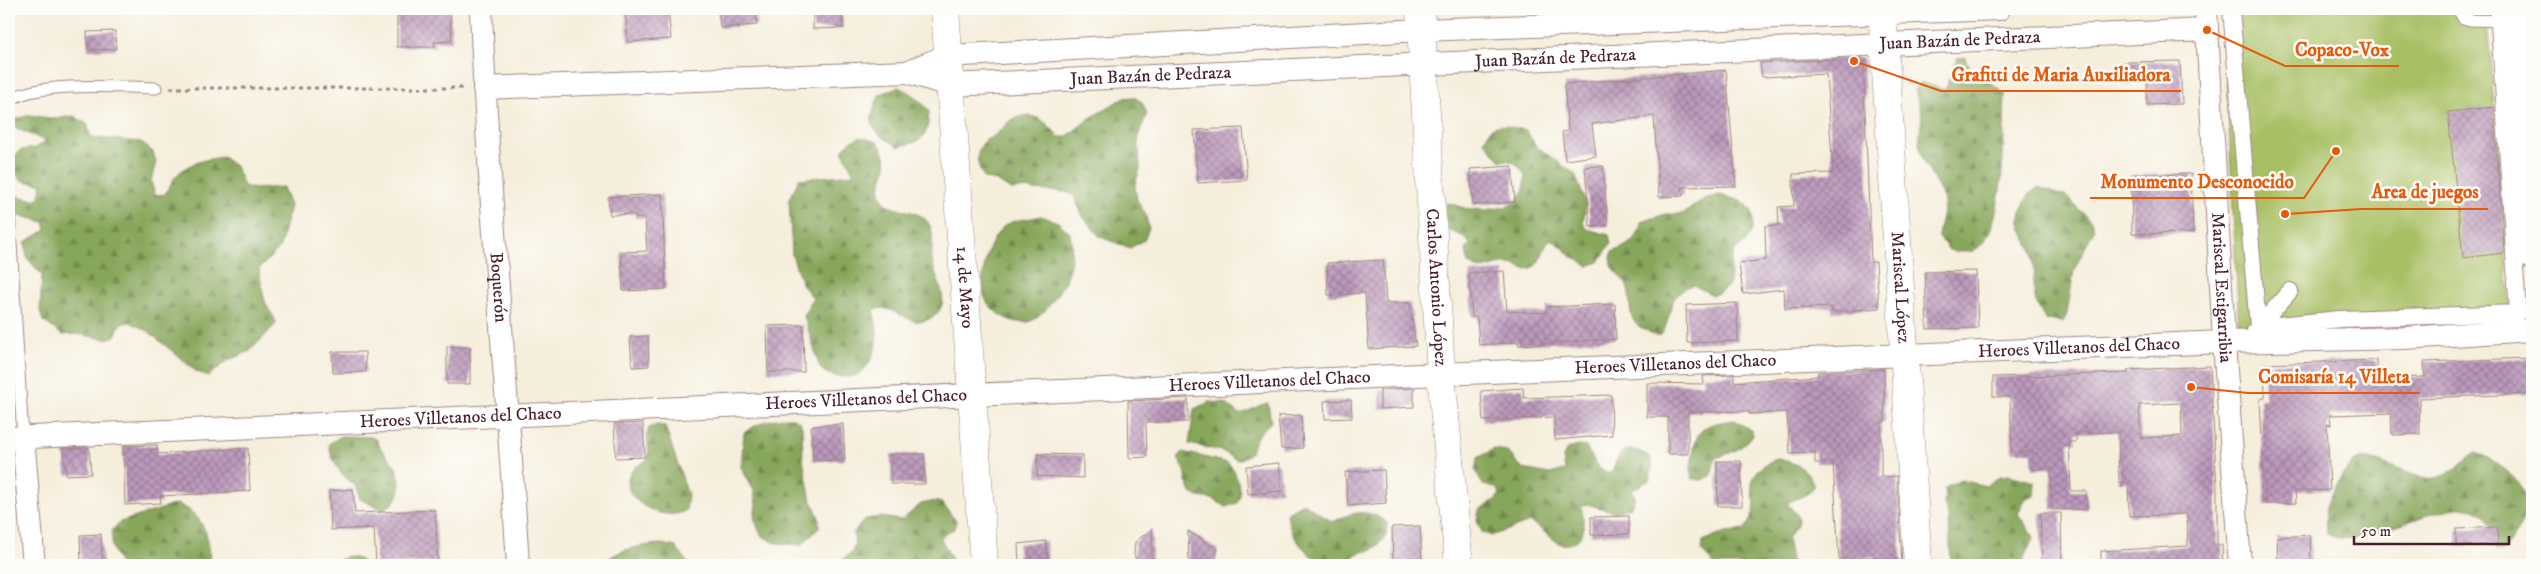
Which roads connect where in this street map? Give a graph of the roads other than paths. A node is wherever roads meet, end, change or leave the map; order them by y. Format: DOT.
graph roads {
  1 [pos="481,9"];
  2 [pos="944,9"];
  3 [pos="1999,9"];
  4 [pos="2231,9"];
  5 [pos="2458,9"];
  6 [pos="1882,11"];
  7 [pos="2512,17"];
  8 [pos="1421,19"];
  9 [pos="2206,19"];
  10 [pos="1884,44"];
  11 [pos="946,56"];
  12 [pos="1423,64"];
  13 [pos="907,72"];
  14 [pos="949,85"];
  15 [pos="156,88"];
  16 [pos="484,88"];
  17 [pos="9,101"];
  18 [pos="9,211"];
  19 [pos="2532,259"];
  20 [pos="2290,291"];
  21 [pos="2258,327"];
  22 [pos="2532,330"];
  23 [pos="2224,342"];
  24 [pos="1904,354"];
  25 [pos="1441,374"];
  26 [pos="971,396"];
  27 [pos="509,414"];
  28 [pos="16,438"];
  29 [pos="34,565"];
  30 [pos="518,565"];
  31 [pos="984,565"];
  32 [pos="1459,565"];
  33 [pos="1918,565"];
  34 [pos="2240,565"];
  1 -- 16 [label="street, Boquerón"];
  2 -- 11 [label="main road, 14 de Mayo"];
  3 -- 6 [label="street"];
  4 -- 21 [label="street"];
  5 -- 7 [label="lane"];
  6 -- 8 [label="street"];
  6 -- 10 [label="main road, Mariscal López"];
  7 -- 19 [label="street"];
  7 -- 21 [label="street"];
  8 -- 11 [label="street"];
  8 -- 12 [label="main road, Carlos Antonio López"];
  9 -- 10 [label="street, Juan Bazán de Pedraza"];
  9 -- 23 [label="street, Mariscal Estigarribia"];
  10 -- 12 [label="street, Juan Bazán de Pedraza"];
  10 -- 24 [label="main road, Mariscal López"];
  11 -- 13 [label="street"];
  11 -- 14 [label="main road, 14 de Mayo"];
  12 -- 14 [label="street, Juan Bazán de Pedraza"];
  12 -- 25 [label="main road, Carlos Antonio López"];
  13 -- 14 [label="street, Juan Bazán de Pedraza"];
  13 -- 16 [label="street"];
  14 -- 26 [label="main road, 14 de Mayo"];
  15 -- 17 [label="lane"];
  16 -- 27 [label="street, Boquerón"];
  18 -- 28 [label="lane"];
  20 -- 21 [label="street"];
  21 -- 23 [label="street"];
  22 -- 23 [label="street, Heroes Villetanos del Chaco"];
  23 -- 24 [label="street, Heroes Villetanos del Chaco"];
  23 -- 34 [label="street, Mariscal Estigarribia"];
  24 -- 25 [label="street, Heroes Villetanos del Chaco"];
  24 -- 33 [label="main road, Mariscal López"];
  25 -- 26 [label="street, Heroes Villetanos del Chaco"];
  25 -- 32 [label="main road, Carlos Antonio López"];
  26 -- 27 [label="street, Heroes Villetanos del Chaco"];
  26 -- 31 [label="main road, 14 de Mayo"];
  27 -- 28 [label="street, Heroes Villetanos del Chaco"];
  27 -- 30 [label="street, Boquerón"];
  28 -- 29 [label="street"];
}
